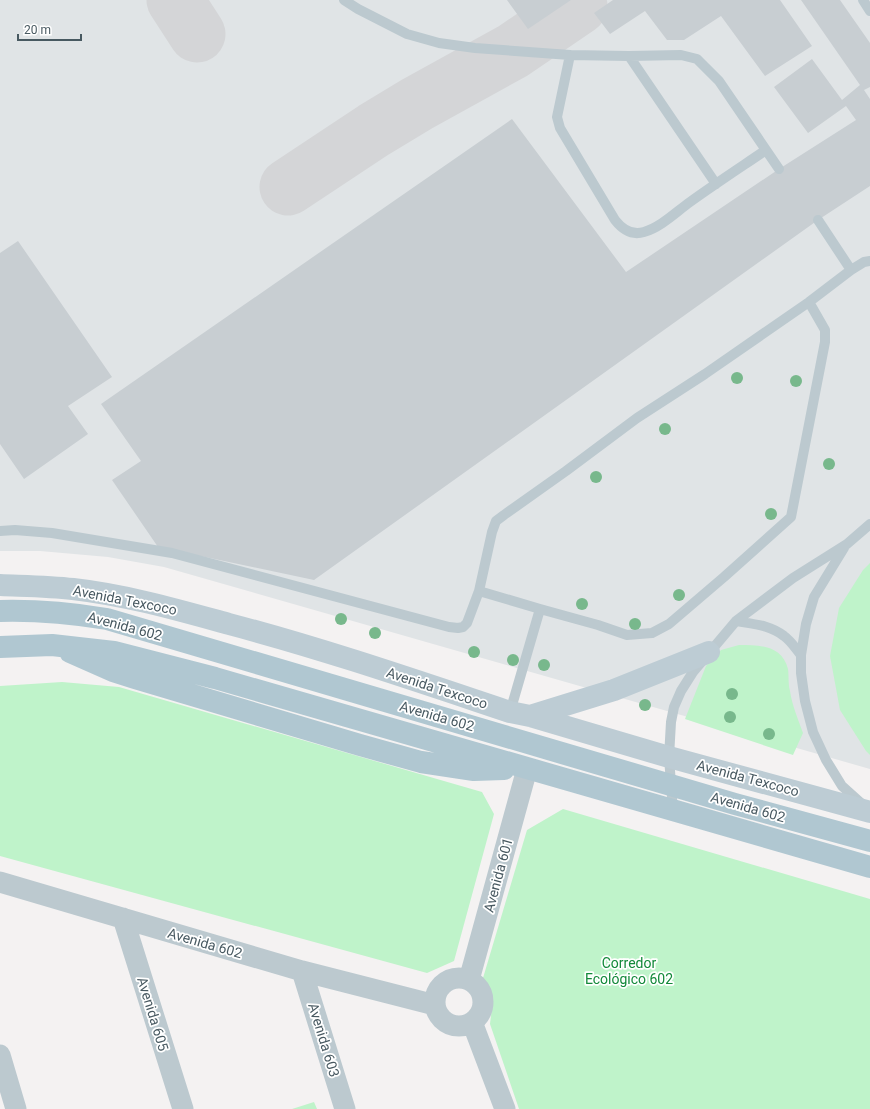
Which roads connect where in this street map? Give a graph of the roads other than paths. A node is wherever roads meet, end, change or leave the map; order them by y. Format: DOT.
graph roads {
  1 [pos="344,0"];
  2 [pos="863,0"];
  3 [pos="870,11"];
  4 [pos="570,55"];
  5 [pos="629,56"];
  6 [pos="766,150"];
  7 [pos="779,169"];
  8 [pos="716,184"];
  9 [pos="818,220"];
  10 [pos="870,261"];
  11 [pos="851,270"];
  12 [pos="809,302"];
  13 [pos="870,524"];
  14 [pos="0,531"];
  15 [pos="847,544"];
  16 [pos="0,585"];
  17 [pos="479,591"];
  18 [pos="540,609"];
  19 [pos="0,611"];
  20 [pos="736,621"];
  21 [pos="0,646"];
  22 [pos="709,652"];
  23 [pos="801,655"];
  24 [pos="520,714"];
  25 [pos="669,757"];
  26 [pos="527,769"];
  27 [pos="671,785"];
  28 [pos="673,811"];
  29 [pos="870,812"];
  30 [pos="870,841"];
  31 [pos="870,868"];
  32 [pos="0,882"];
  33 [pos="123,918"];
  34 [pos="302,971"];
  35 [pos="469,980"];
  36 [pos="435,1005"];
  37 [pos="472,1022"];
  38 [pos="0,1055"];
  39 [pos="16,1109"];
  40 [pos="183,1109"];
  41 [pos="345,1109"];
  42 [pos="505,1109"];
  1 -- 4 [label="lane"];
  2 -- 3 [label="lane"];
  4 -- 5 [label="lane"];
  4 -- 8 [label="lane"];
  5 -- 6 [label="lane"];
  5 -- 8 [label="lane"];
  6 -- 7 [label="lane"];
  6 -- 8 [label="lane"];
  9 -- 11 [label="lane"];
  10 -- 11 [label="lane"];
  11 -- 12 [label="lane"];
  12 -- 17 [label="lane"];
  12 -- 18 [label="lane"];
  13 -- 15 [label="lane"];
  14 -- 17 [label="lane"];
  15 -- 20 [label="lane"];
  15 -- 23 [label="lane"];
  16 -- 24 [label="main road, Avenida Texcoco"];
  17 -- 18 [label="lane"];
  18 -- 24 [label="lane"];
  19 -- 27 [label="main road, Avenida 602"];
  20 -- 22 [label="lane"];
  20 -- 23 [label="lane"];
  21 -- 26 [label="main road, Avenida 602"];
  22 -- 24 [label="main road"];
  22 -- 25 [label="lane"];
  23 -- 29 [label="lane"];
  24 -- 25 [label="main road, Avenida Texcoco"];
  25 -- 27 [label="lane"];
  25 -- 29 [label="main road, Avenida Texcoco"];
  26 -- 28 [label="main road, Avenida 602"];
  26 -- 35 [label="street, Avenida 601"];
  27 -- 28 [label="lane"];
  27 -- 30 [label="main road, Avenida 602"];
  28 -- 31 [label="main road, Avenida 602"];
  32 -- 33 [label="street, Avenida 602"];
  33 -- 34 [label="street, Avenida 602"];
  33 -- 40 [label="street, Avenida 605"];
  34 -- 36 [label="street, Avenida 602"];
  34 -- 41 [label="street, Avenida 603"];
  35 -- 36 [label="street"];
  35 -- 37 [label="street"];
  36 -- 37 [label="street"];
  37 -- 42 [label="street"];
  38 -- 39 [label="street"];
}
